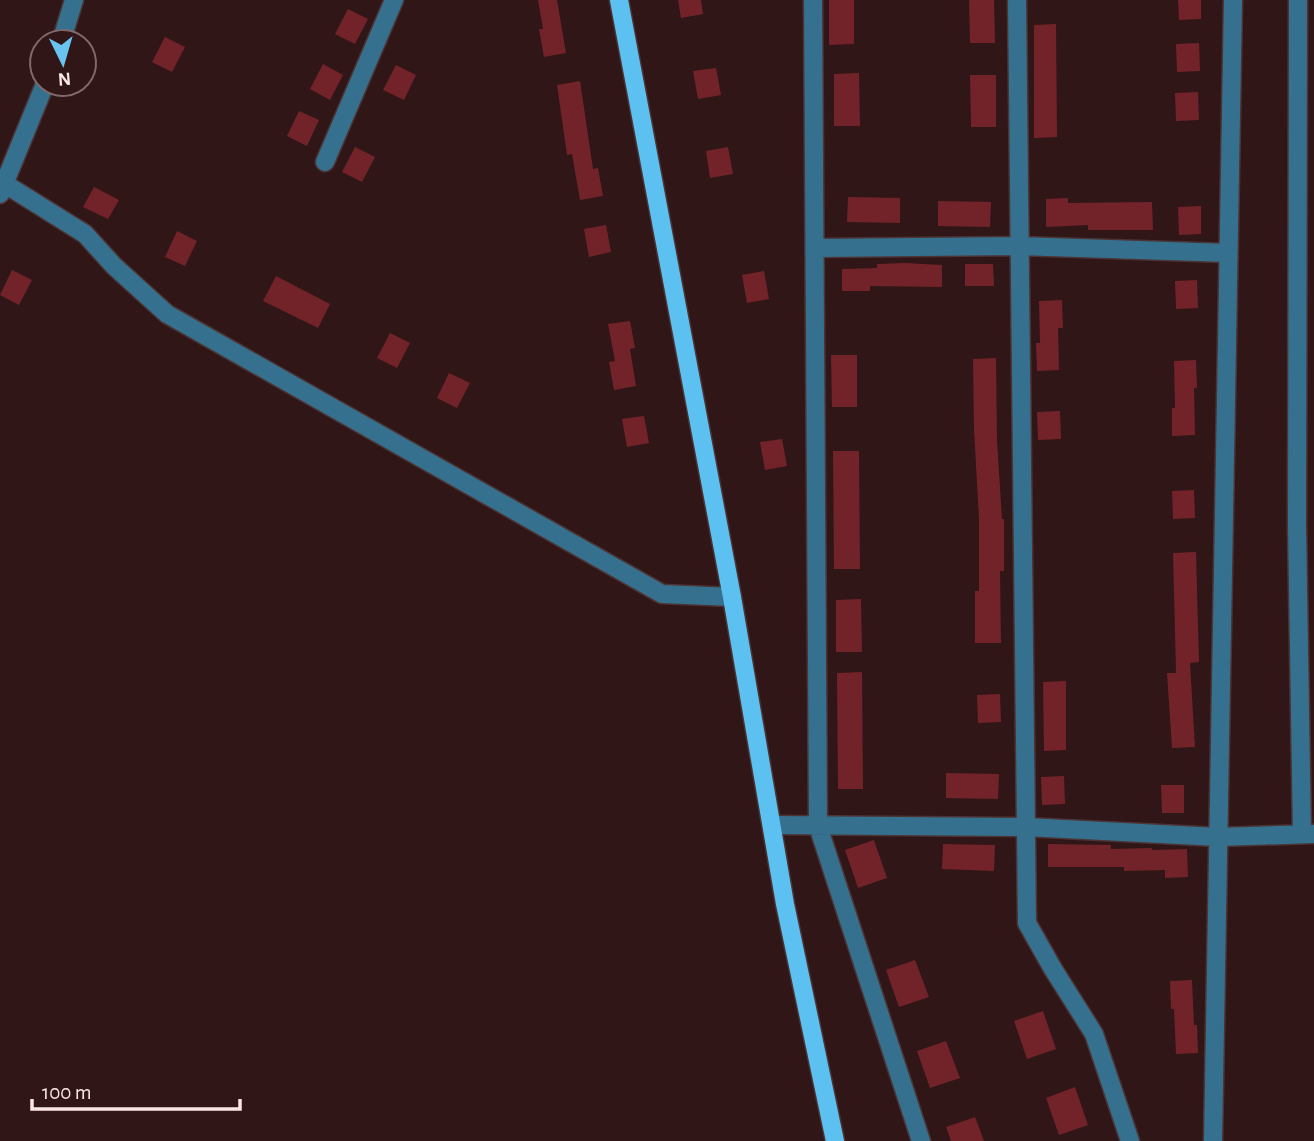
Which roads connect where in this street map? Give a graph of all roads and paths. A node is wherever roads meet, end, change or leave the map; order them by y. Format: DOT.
graph roads {
  1 [pos="74,0"];
  2 [pos="394,0"];
  3 [pos="619,0"];
  4 [pos="813,0"];
  5 [pos="1017,0"];
  6 [pos="1233,0"];
  7 [pos="1298,0"];
  8 [pos="65,28"];
  9 [pos="39,98"];
  10 [pos="325,162"];
  11 [pos="1,186"];
  12 [pos="1306,213"];
  13 [pos="1019,246"];
  14 [pos="816,248"];
  15 [pos="1228,253"];
  16 [pos="1306,560"];
  17 [pos="732,597"];
  18 [pos="773,825"];
  19 [pos="818,826"];
  20 [pos="1026,827"];
  21 [pos="1308,834"];
  22 [pos="1218,837"];
  23 [pos="835,1141"];
  24 [pos="922,1141"];
  25 [pos="1130,1141"];
  26 [pos="1213,1141"];
  1 -- 8 [label="street"];
  2 -- 10 [label="street"];
  3 -- 17 [label="main road"];
  4 -- 14 [label="street"];
  5 -- 13 [label="street"];
  6 -- 15 [label="street"];
  7 -- 12 [label="street"];
  9 -- 11 [label="street"];
  11 -- 17 [label="street"];
  12 -- 16 [label="street"];
  13 -- 14 [label="street"];
  13 -- 15 [label="street"];
  13 -- 20 [label="street"];
  14 -- 19 [label="street"];
  15 -- 22 [label="street"];
  16 -- 21 [label="street"];
  17 -- 18 [label="main road"];
  18 -- 19 [label="street"];
  18 -- 23 [label="main road"];
  19 -- 20 [label="street"];
  19 -- 24 [label="street"];
  20 -- 22 [label="street"];
  20 -- 25 [label="street"];
  21 -- 22 [label="street"];
  22 -- 26 [label="street"];
}
